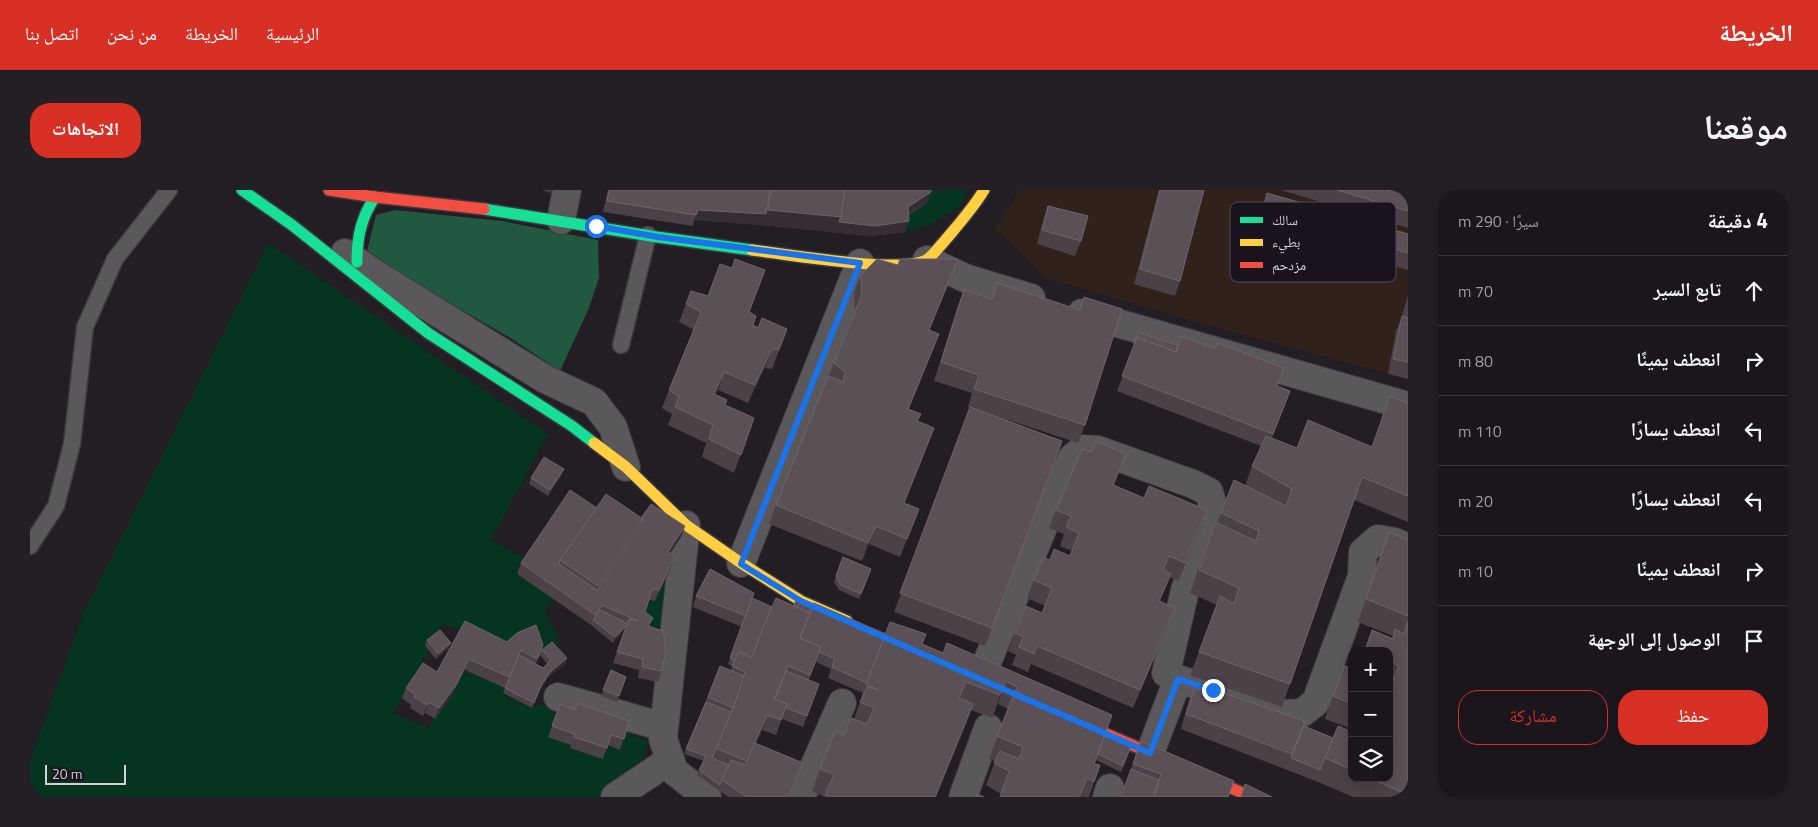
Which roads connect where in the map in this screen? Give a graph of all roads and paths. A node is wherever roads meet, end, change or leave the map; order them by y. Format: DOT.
graph roads {
  1 [pos="169,190"];
  2 [pos="242,190"];
  3 [pos="329,190"];
  4 [pos="567,190"];
  5 [pos="984,190"];
  6 [pos="375,197"];
  7 [pos="561,220"];
  8 [pos="292,225"];
  9 [pos="648,235"];
  10 [pos="927,260"];
  11 [pos="356,262"];
  12 [pos="860,263"];
  13 [pos="621,345"];
  14 [pos="1408,406"];
  15 [pos="626,467"];
  16 [pos="686,525"];
  17 [pos="30,546"];
  18 [pos="1408,548"];
  19 [pos="741,564"];
  20 [pos="855,624"];
  21 [pos="980,679"];
  22 [pos="1178,679"];
  23 [pos="558,697"];
  24 [pos="842,703"];
  25 [pos="1061,714"];
  26 [pos="664,726"];
  27 [pos="988,728"];
  28 [pos="1150,753"];
  29 [pos="670,760"];
  30 [pos="615,797"];
  31 [pos="708,797"];
  32 [pos="801,797"];
  33 [pos="963,797"];
  34 [pos="1252,797"];
  1 -- 17 [label="lane"];
  2 -- 8 [label="street"];
  3 -- 6 [label="street"];
  4 -- 7 [label="street"];
  5 -- 10 [label="street"];
  6 -- 7 [label="street"];
  6 -- 11 [label="street"];
  7 -- 9 [label="street"];
  8 -- 11 [label="street"];
  8 -- 15 [label="street"];
  9 -- 12 [label="street"];
  9 -- 13 [label="lane"];
  10 -- 12 [label="street"];
  10 -- 14 [label="street"];
  11 -- 15 [label="street"];
  12 -- 19 [label="street"];
  15 -- 16 [label="street"];
  16 -- 19 [label="street"];
  16 -- 26 [label="street"];
  18 -- 22 [label="street"];
  19 -- 20 [label="street"];
  21 -- 22 [label="street"];
  22 -- 28 [label="street"];
  23 -- 26 [label="street"];
  24 -- 32 [label="street"];
  25 -- 28 [label="street"];
  26 -- 29 [label="street"];
  27 -- 33 [label="street"];
  28 -- 34 [label="street"];
  29 -- 30 [label="street"];
  29 -- 31 [label="street"];
}
